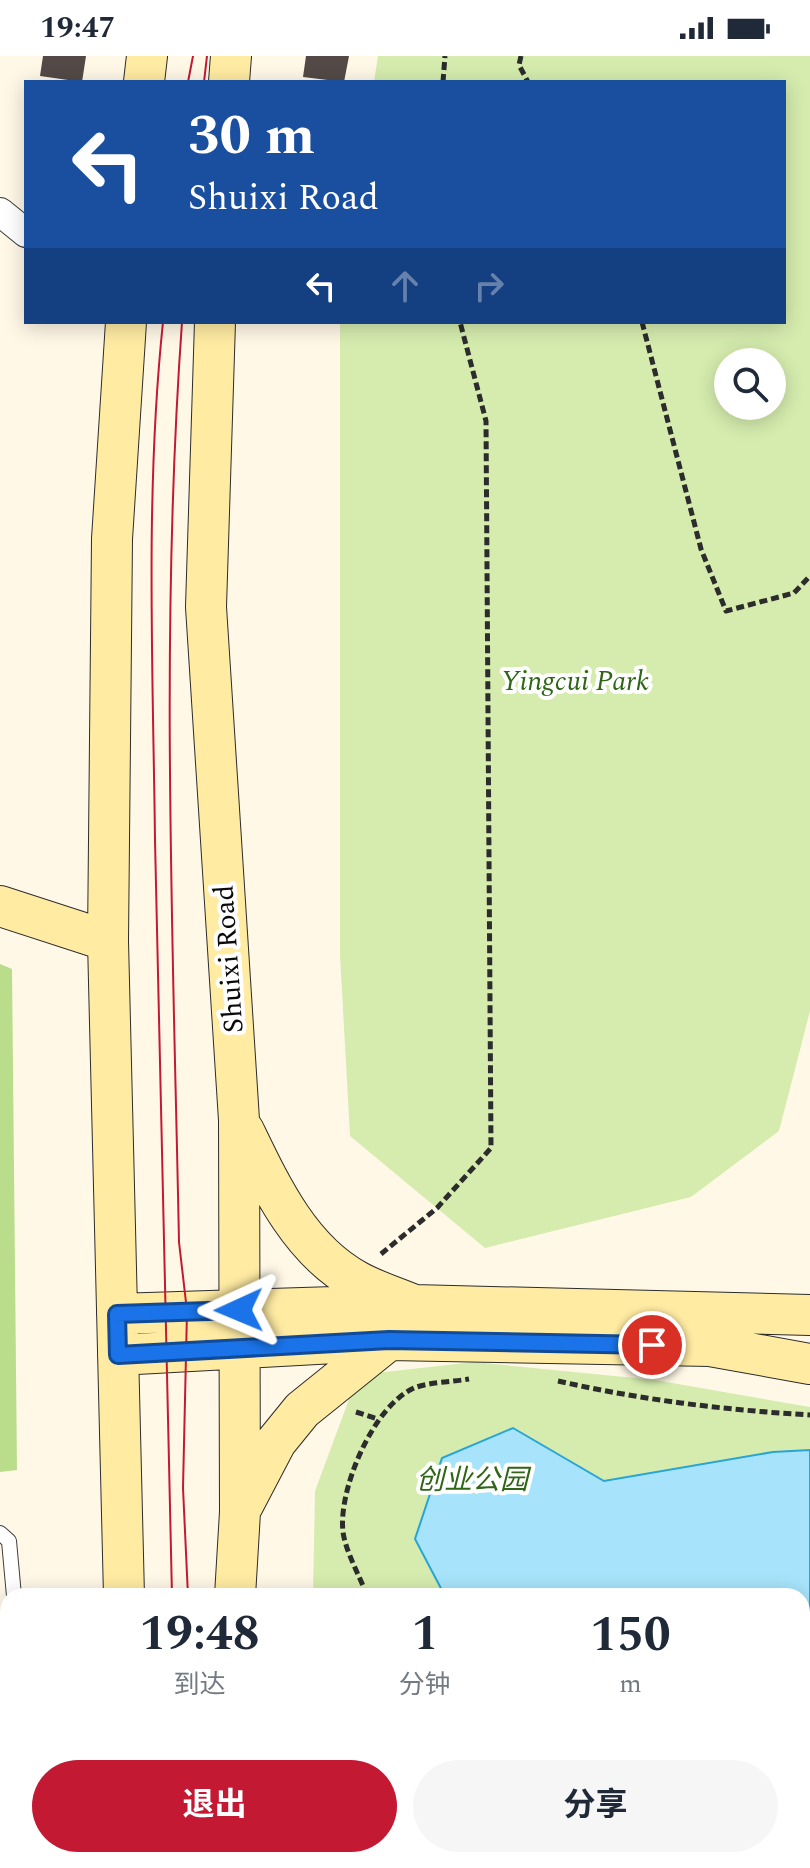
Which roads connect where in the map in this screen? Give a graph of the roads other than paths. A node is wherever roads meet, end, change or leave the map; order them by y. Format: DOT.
graph roads {
  1 [pos="147,56"];
  2 [pos="231,56"];
  3 [pos="144,80"];
  4 [pos="229,80"];
  5 [pos="0,212"];
  6 [pos="24,231"];
  7 [pos="126,324"];
  8 [pos="215,324"];
  9 [pos="0,906"];
  10 [pos="108,941"];
  11 [pos="239,1120"];
  12 [pos="414,1305"];
  13 [pos="117,1314"];
  14 [pos="810,1315"];
  15 [pos="239,1329"];
  16 [pos="389,1340"];
  17 [pos="118,1355"];
  18 [pos="810,1364"];
  19 [pos="240,1512"];
  20 [pos="0,1533"];
  21 [pos="13,1588"];
  22 [pos="124,1588"];
  23 [pos="235,1588"];
  1 -- 3 [label="main road"];
  2 -- 4 [label="main road"];
  5 -- 6 [label="street"];
  7 -- 10 [label="main road"];
  8 -- 11 [label="main road, Shuixi Road"];
  9 -- 10 [label="main road"];
  10 -- 13 [label="main road"];
  11 -- 12 [label="main road"];
  11 -- 15 [label="main road, Shuixi Road"];
  12 -- 14 [label="main road"];
  12 -- 15 [label="main road"];
  13 -- 15 [label="main road"];
  13 -- 17 [label="main road"];
  15 -- 16 [label="main road"];
  15 -- 17 [label="main road"];
  15 -- 19 [label="main road, Shuixi Road"];
  16 -- 18 [label="main road"];
  16 -- 19 [label="main road"];
  17 -- 22 [label="main road"];
  19 -- 23 [label="main road, Shuixi Road"];
  20 -- 21 [label="lane"];
}
